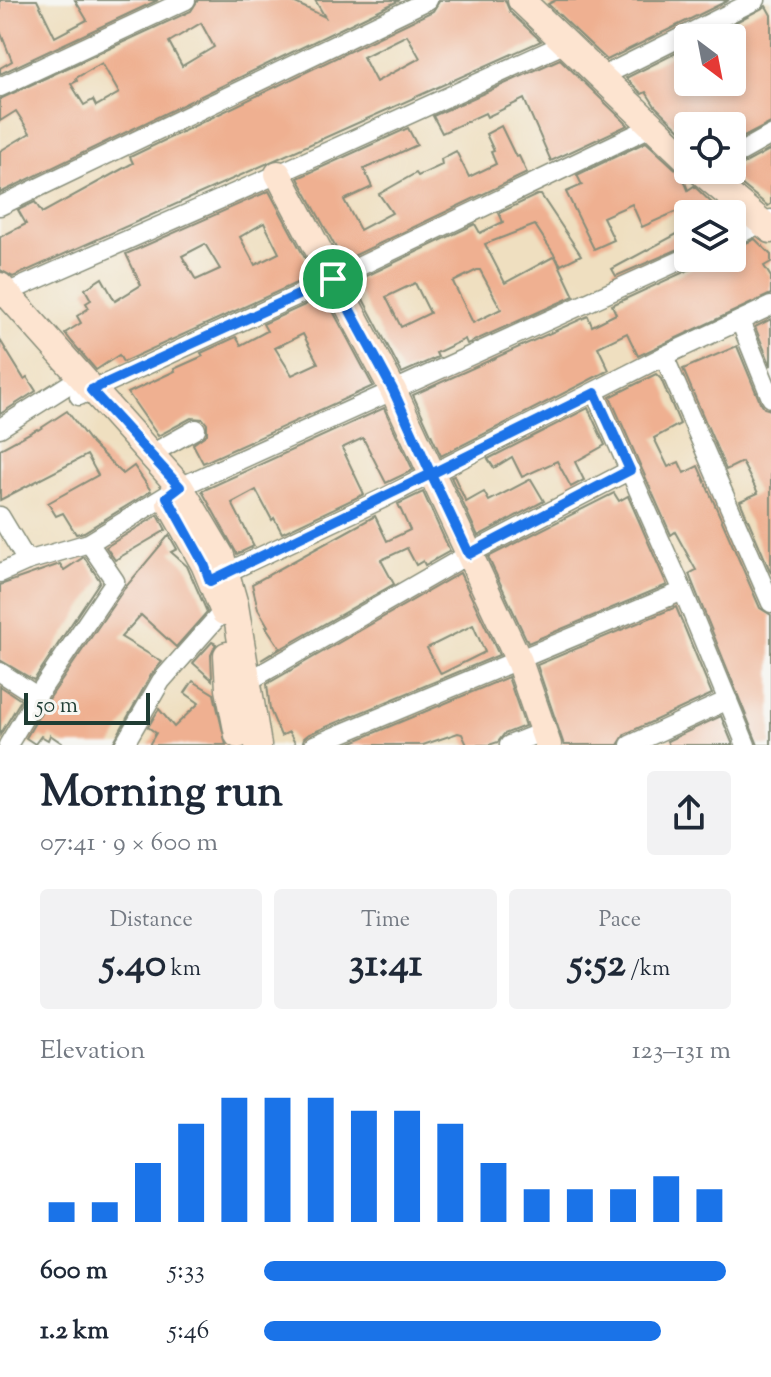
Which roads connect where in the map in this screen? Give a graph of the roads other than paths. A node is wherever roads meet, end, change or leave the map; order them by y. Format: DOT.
graph roads {
  1 [pos="186,0"];
  2 [pos="428,0"];
  3 [pos="756,0"];
  4 [pos="526,1"];
  5 [pos="566,43"];
  6 [pos="601,77"];
  7 [pos="0,87"];
  8 [pos="653,126"];
  9 [pos="771,135"];
  10 [pos="674,145"];
  11 [pos="746,149"];
  12 [pos="278,174"];
  13 [pos="719,184"];
  14 [pos="0,206"];
  15 [pos="768,224"];
  16 [pos="746,232"];
  17 [pos="674,263"];
  18 [pos="333,279"];
  19 [pos="1,301"];
  20 [pos="771,306"];
  21 [pos="740,321"];
  22 [pos="664,356"];
  23 [pos="79,390"];
  24 [pos="393,390"];
  25 [pos="595,393"];
  26 [pos="771,398"];
  27 [pos="0,428"];
  28 [pos="196,429"];
  29 [pos="151,454"];
  30 [pos="630,470"];
  31 [pos="431,474"];
  32 [pos="174,492"];
  33 [pos="0,516"];
  34 [pos="89,543"];
  35 [pos="469,554"];
  36 [pos="27,561"];
  37 [pos="0,573"];
  38 [pos="218,577"];
  39 [pos="683,591"];
  40 [pos="771,603"];
  41 [pos="224,610"];
  42 [pos="519,661"];
  43 [pos="0,672"];
  44 [pos="247,682"];
  45 [pos="37,696"];
  46 [pos="728,700"];
  47 [pos="545,739"];
  48 [pos="8,745"];
  49 [pos="124,745"];
  50 [pos="240,745"];
  51 [pos="258,745"];
  52 [pos="314,745"];
  53 [pos="509,745"];
  54 [pos="630,745"];
  55 [pos="746,745"];
  1 -- 7 [label="street"];
  2 -- 14 [label="street"];
  3 -- 6 [label="street"];
  4 -- 5 [label="street"];
  5 -- 6 [label="street"];
  5 -- 12 [label="street"];
  6 -- 8 [label="street"];
  8 -- 10 [label="street"];
  8 -- 18 [label="street"];
  9 -- 11 [label="street"];
  12 -- 18 [label="street"];
  12 -- 19 [label="street"];
  13 -- 15 [label="street"];
  15 -- 16 [label="street"];
  17 -- 24 [label="street"];
  18 -- 23 [label="street"];
  18 -- 24 [label="street"];
  19 -- 23 [label="street"];
  20 -- 21 [label="street"];
  21 -- 22 [label="street"];
  21 -- 26 [label="street"];
  22 -- 25 [label="street"];
  22 -- 40 [label="street"];
  23 -- 27 [label="street"];
  23 -- 29 [label="street"];
  23 -- 32 [label="street"];
  24 -- 31 [label="street"];
  24 -- 32 [label="street"];
  25 -- 30 [label="street"];
  25 -- 31 [label="street"];
  28 -- 29 [label="street"];
  29 -- 32 [label="street"];
  30 -- 35 [label="street"];
  30 -- 39 [label="street"];
  31 -- 35 [label="street"];
  31 -- 38 [label="street"];
  32 -- 34 [label="street"];
  32 -- 38 [label="street"];
  33 -- 36 [label="street"];
  34 -- 36 [label="street"];
  34 -- 45 [label="street"];
  35 -- 42 [label="street"];
  35 -- 44 [label="street"];
  36 -- 37 [label="street"];
  38 -- 41 [label="street"];
  38 -- 44 [label="street"];
  39 -- 42 [label="street"];
  39 -- 46 [label="street"];
  41 -- 49 [label="street"];
  41 -- 50 [label="street"];
  42 -- 47 [label="street"];
  42 -- 52 [label="street"];
  43 -- 45 [label="street"];
  44 -- 51 [label="street"];
  45 -- 48 [label="street"];
  46 -- 54 [label="street"];
  46 -- 55 [label="street"];
  47 -- 53 [label="street"];
}
